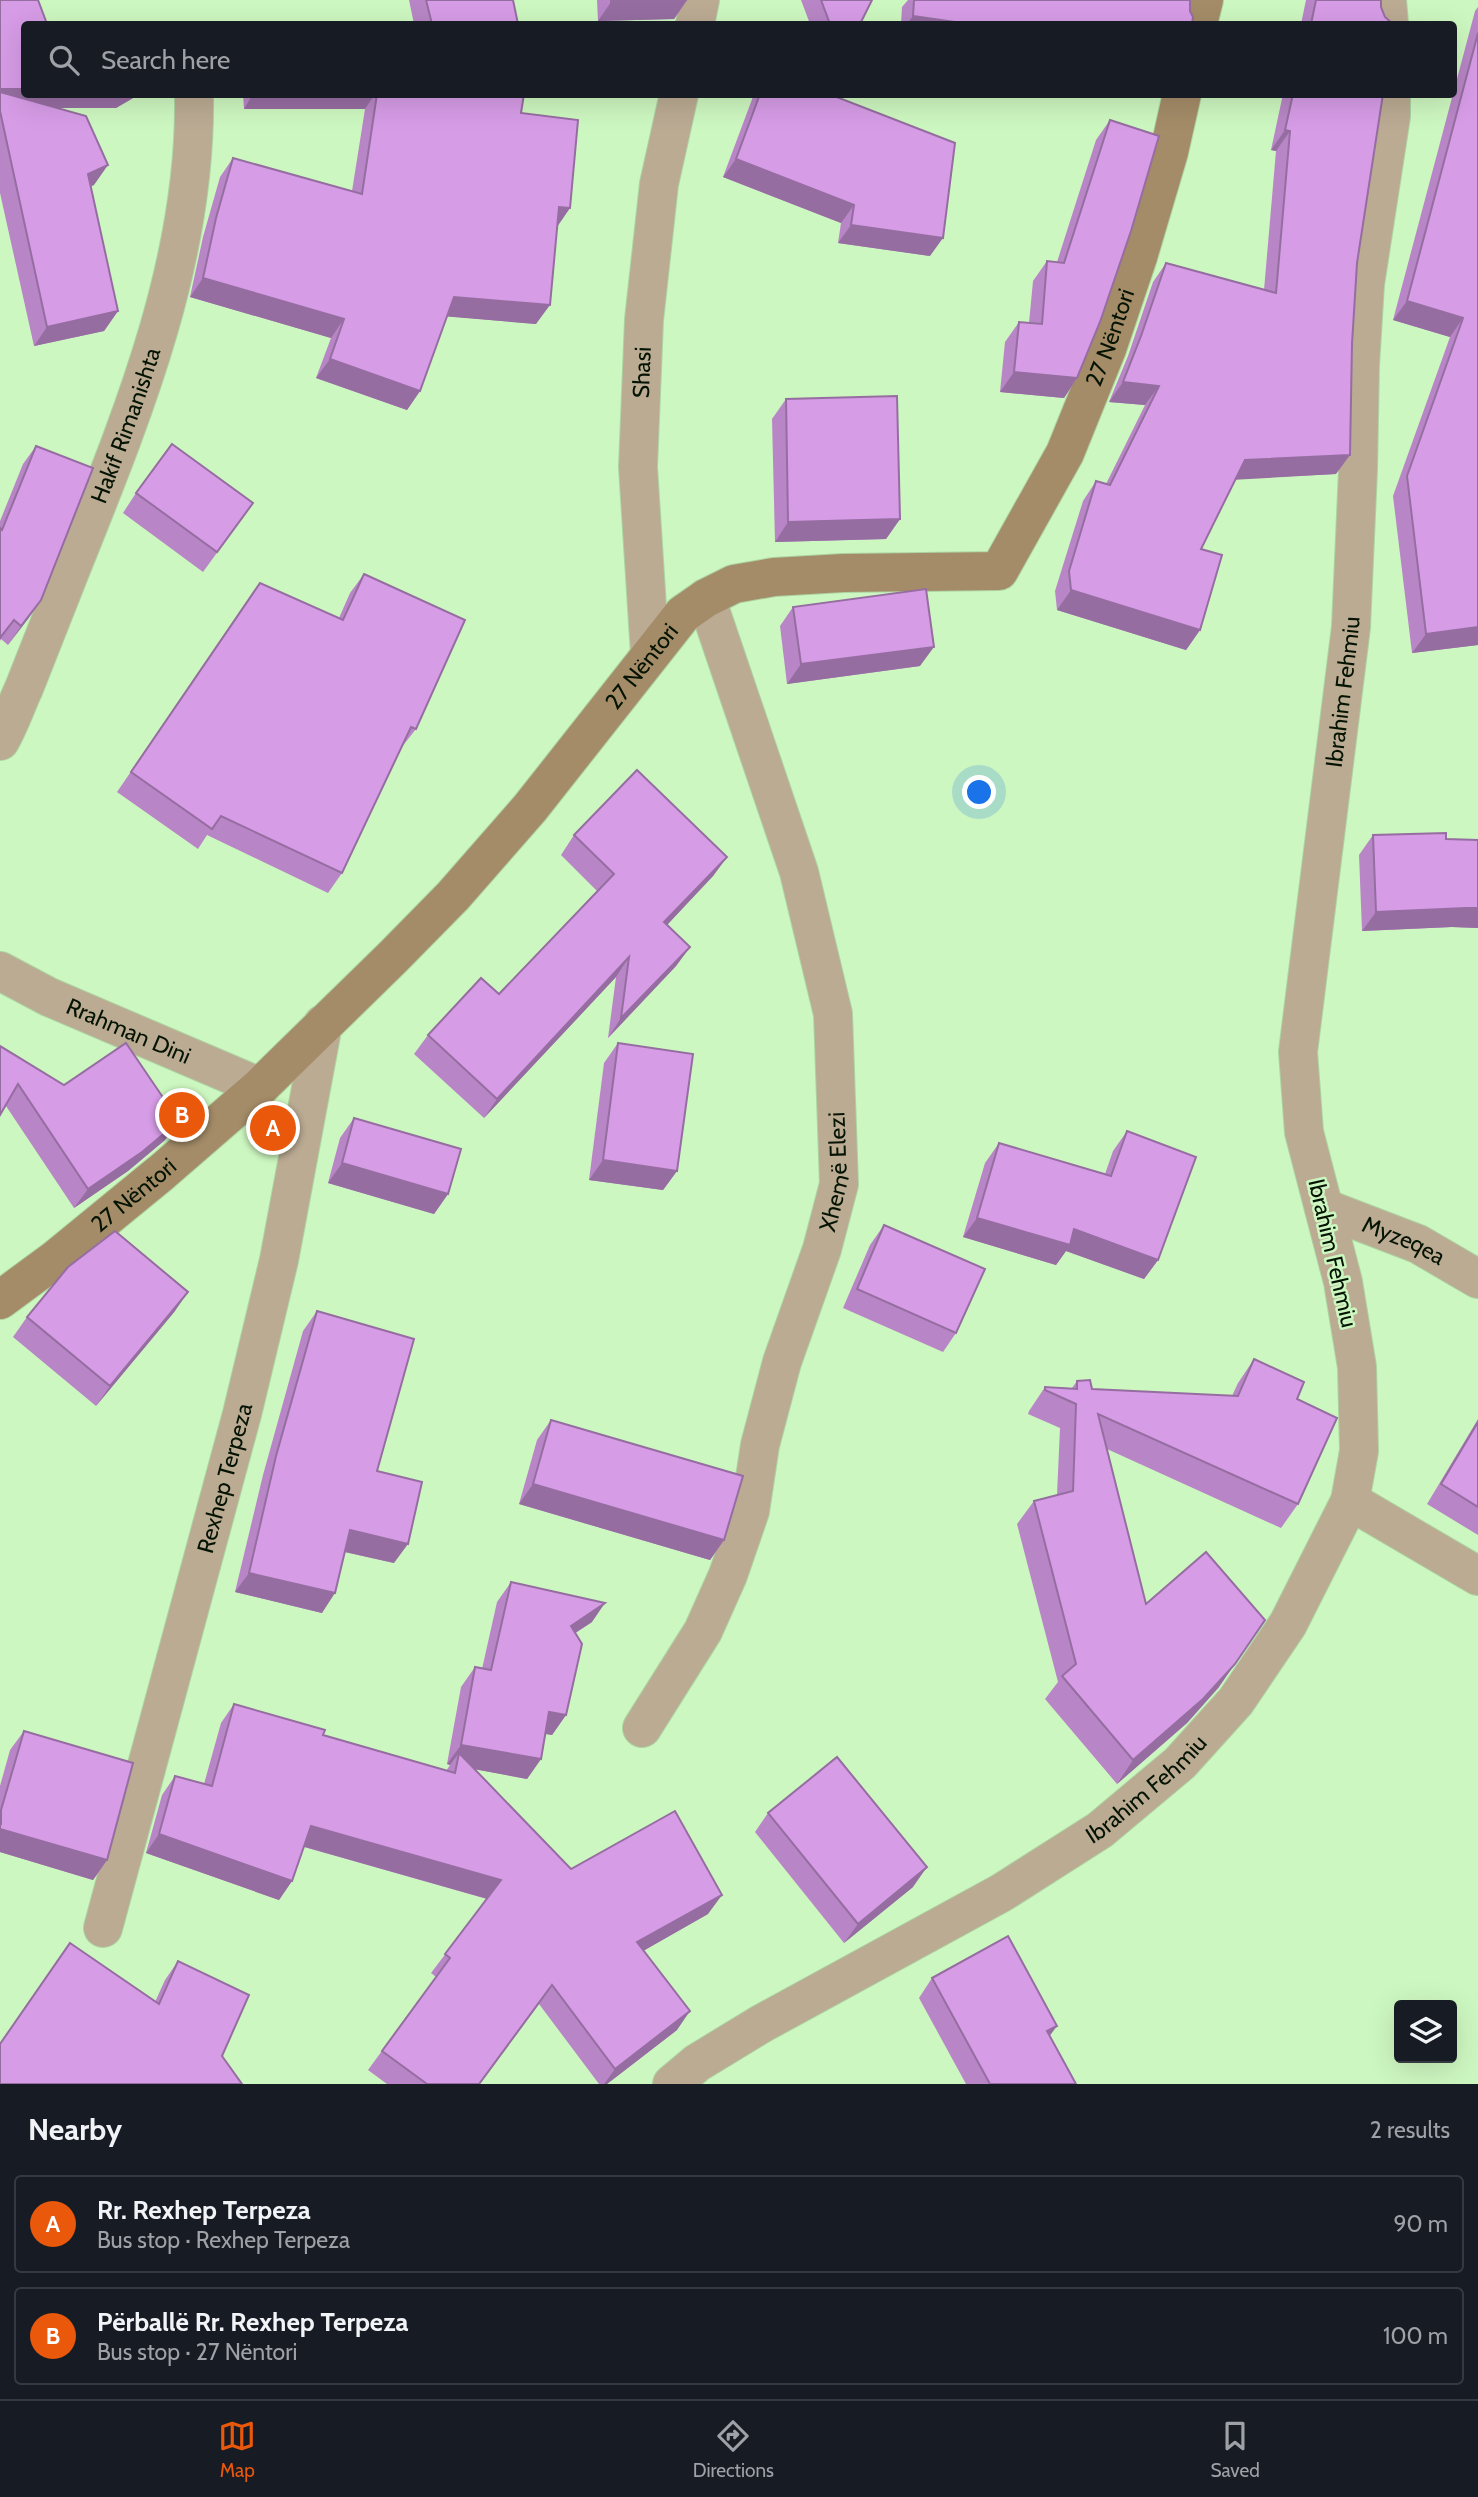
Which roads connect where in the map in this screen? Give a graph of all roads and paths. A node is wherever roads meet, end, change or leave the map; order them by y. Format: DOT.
graph roads {
  1 [pos="700,0"];
  2 [pos="1204,0"];
  3 [pos="1387,0"];
  4 [pos="696,21"];
  5 [pos="1199,21"];
  6 [pos="1389,21"];
  7 [pos="194,98"];
  8 [pos="678,98"];
  9 [pos="1181,98"];
  10 [pos="1391,98"];
  11 [pos="706,598"];
  12 [pos="650,654"];
  13 [pos="0,741"];
  14 [pos="0,971"];
  15 [pos="323,1024"];
  16 [pos="260,1087"];
  17 [pos="1324,1208"];
  18 [pos="1478,1279"];
  19 [pos="0,1300"];
  20 [pos="1350,1501"];
  21 [pos="1478,1576"];
  22 [pos="642,1728"];
  23 [pos="103,1928"];
  24 [pos="695,2077"];
  1 -- 4 [label="street"];
  2 -- 5 [label="street"];
  3 -- 6 [label="street"];
  7 -- 13 [label="street, Hakif Rimanishta"];
  8 -- 12 [label="street, Shasi"];
  9 -- 11 [label="street, 27 Nëntori"];
  10 -- 17 [label="street, Ibrahim Fehmiu"];
  11 -- 12 [label="street, 27 Nëntori"];
  11 -- 22 [label="street, Xhemë Elezi"];
  12 -- 15 [label="street, 27 Nëntori"];
  14 -- 16 [label="street, Rrahman Dini"];
  15 -- 16 [label="street, 27 Nëntori"];
  15 -- 23 [label="street, Rexhep Terpeza"];
  16 -- 19 [label="street, 27 Nëntori"];
  17 -- 18 [label="street, Myzeqea"];
  17 -- 20 [label="street, Ibrahim Fehmiu"];
  20 -- 21 [label="street"];
  20 -- 24 [label="street, Ibrahim Fehmiu"];
}
